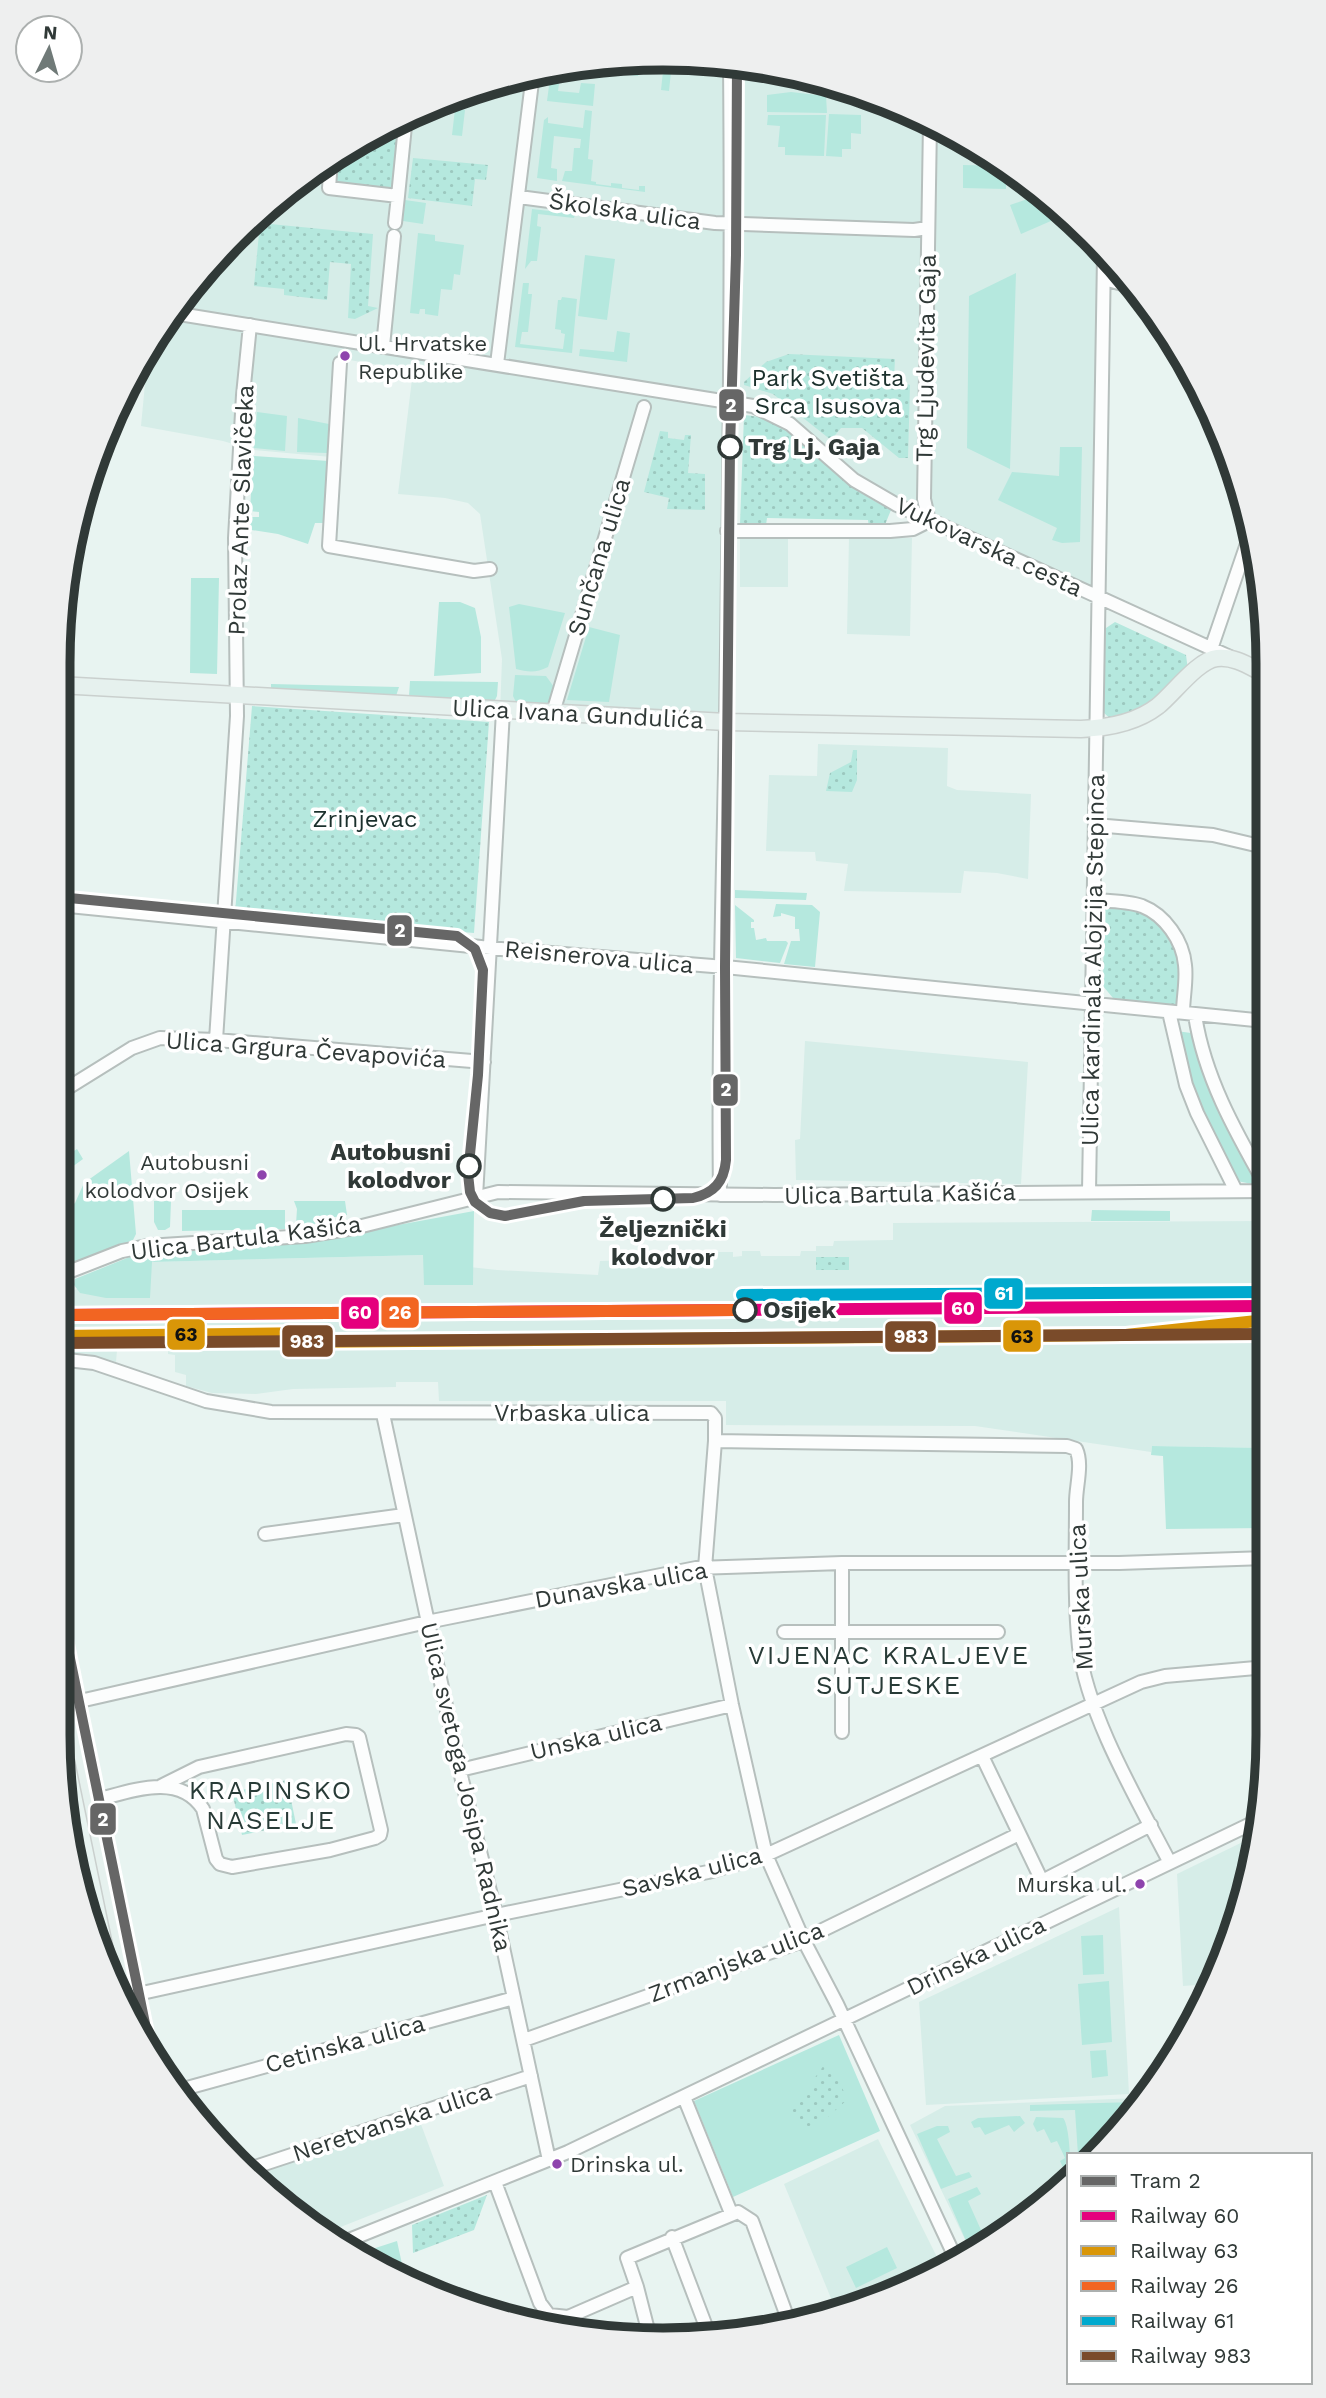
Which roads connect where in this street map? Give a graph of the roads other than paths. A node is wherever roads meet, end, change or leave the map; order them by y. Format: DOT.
graph roads {
  1 [pos="730,74"];
  2 [pos="532,85"];
  3 [pos="405,129"];
  4 [pos="930,134"];
  5 [pos="330,173"];
  6 [pos="398,196"];
  7 [pos="519,197"];
  8 [pos="731,225"];
  9 [pos="928,228"];
  10 [pos="1104,267"];
  11 [pos="1104,279"];
  12 [pos="1118,283"];
  13 [pos="184,315"];
  14 [pos="250,325"];
  15 [pos="383,346"];
  16 [pos="340,363"];
  17 [pos="497,365"];
  18 [pos="729,401"];
  19 [pos="644,407"];
  20 [pos="929,521"];
  21 [pos="727,531"];
  22 [pos="1245,549"];
  23 [pos="490,569"];
  24 [pos="1099,598"];
  25 [pos="1211,649"];
  26 [pos="1234,659"];
  27 [pos="1256,670"];
  28 [pos="70,686"];
  29 [pos="238,695"];
  30 [pos="555,706"];
  31 [pos="503,710"];
  32 [pos="726,722"];
  33 [pos="1098,728"];
  34 [pos="1095,825"];
  35 [pos="1256,845"];
  36 [pos="1094,900"];
  37 [pos="70,906"];
  38 [pos="225,922"];
  39 [pos="490,948"];
  40 [pos="719,967"];
  41 [pos="1091,1004"];
  42 [pos="1169,1012"];
  43 [pos="1189,1014"];
  44 [pos="1256,1020"];
  45 [pos="216,1040"];
  46 [pos="484,1062"];
  47 [pos="70,1087"];
  48 [pos="1256,1169"];
  49 [pos="1236,1191"];
  50 [pos="1256,1191"];
  51 [pos="1089,1192"];
  52 [pos="720,1195"];
  53 [pos="477,1197"];
  54 [pos="70,1271"];
  55 [pos="70,1360"];
  56 [pos="383,1414"];
  57 [pos="715,1441"];
  58 [pos="404,1515"];
  59 [pos="265,1534"];
  60 [pos="1256,1558"];
  61 [pos="842,1563"];
  62 [pos="1077,1564"];
  63 [pos="705,1568"];
  64 [pos="427,1622"];
  65 [pos="842,1630"];
  66 [pos="784,1632"];
  67 [pos="998,1632"];
  68 [pos="1256,1668"];
  69 [pos="1093,1702"];
  70 [pos="70,1703"];
  71 [pos="732,1705"];
  72 [pos="70,1725"];
  73 [pos="842,1732"];
  74 [pos="982,1756"];
  75 [pos="460,1770"];
  76 [pos="188,1772"];
  77 [pos="161,1786"];
  78 [pos="189,1794"];
  79 [pos="92,1801"];
  80 [pos="1151,1825"];
  81 [pos="1249,1825"];
  82 [pos="1019,1834"];
  83 [pos="766,1855"];
  84 [pos="1170,1863"];
  85 [pos="496,1915"];
  86 [pos="803,1939"];
  87 [pos="514,1998"];
  88 [pos="133,2001"];
  89 [pos="136,2006"];
  90 [pos="844,2020"];
  91 [pos="524,2040"];
  92 [pos="531,2076"];
  93 [pos="187,2088"];
  94 [pos="684,2096"];
  95 [pos="549,2160"];
  96 [pos="257,2166"];
  97 [pos="495,2182"];
  98 [pos="731,2213"];
  99 [pos="672,2237"];
  100 [pos="351,2239"];
  101 [pos="952,2253"];
  102 [pos="637,2287"];
  103 [pos="787,2315"];
  104 [pos="557,2319"];
  105 [pos="572,2321"];
  106 [pos="706,2327"];
  107 [pos="647,2328"];
  1 -- 8 [label="street"];
  2 -- 7 [label="street"];
  3 -- 6 [label="street"];
  4 -- 9 [label="street"];
  5 -- 6 [label="street"];
  6 -- 15 [label="street"];
  7 -- 8 [label="street, Školska ulica"];
  7 -- 17 [label="street"];
  8 -- 9 [label="street, Trg Ljudevita Gaja"];
  8 -- 18 [label="street"];
  9 -- 20 [label="street, Trg Ljudevita Gaja"];
  10 -- 11 [label="street"];
  11 -- 12 [label="street"];
  11 -- 24 [label="street"];
  13 -- 14 [label="street, Vukovarska cesta"];
  14 -- 15 [label="street, Vukovarska cesta"];
  14 -- 29 [label="street, Prolaz Ante Slavičeka"];
  15 -- 17 [label="street, Vukovarska cesta"];
  16 -- 23 [label="street"];
  17 -- 18 [label="street, Vukovarska cesta"];
  18 -- 20 [label="street, Vukovarska cesta"];
  18 -- 21 [label="street"];
  19 -- 30 [label="street, Sunčana ulica"];
  20 -- 21 [label="street"];
  20 -- 24 [label="street, Vukovarska cesta"];
  21 -- 32 [label="street"];
  22 -- 25 [label="street"];
  24 -- 25 [label="street, Vukovarska cesta"];
  24 -- 33 [label="street"];
  25 -- 26 [label="street, Vukovarska cesta"];
  26 -- 27 [label="main road, Vukovarska cesta"];
  26 -- 33 [label="main road, Ulica Ivana Gundulića"];
  28 -- 29 [label="main road, Ulica Ivana Gundulića"];
  29 -- 31 [label="main road, Ulica Ivana Gundulića"];
  29 -- 38 [label="street"];
  31 -- 32 [label="main road, Ulica Ivana Gundulića"];
  31 -- 39 [label="street"];
  32 -- 33 [label="main road, Ulica Ivana Gundulića"];
  32 -- 40 [label="street"];
  33 -- 34 [label="street, Ulica kardinala Alojzija Stepinca"];
  34 -- 35 [label="street"];
  34 -- 36 [label="street, Ulica kardinala Alojzija Stepinca"];
  36 -- 41 [label="street, Ulica kardinala Alojzija Stepinca"];
  36 -- 43 [label="street"];
  37 -- 38 [label="street, Reisnerova ulica"];
  38 -- 39 [label="street, Reisnerova ulica"];
  38 -- 45 [label="street"];
  39 -- 40 [label="street, Reisnerova ulica"];
  39 -- 46 [label="street"];
  40 -- 41 [label="street, Reisnerova ulica"];
  40 -- 52 [label="street"];
  41 -- 42 [label="street, Reisnerova ulica"];
  41 -- 51 [label="street, Ulica kardinala Alojzija Stepinca"];
  42 -- 43 [label="street, Reisnerova ulica"];
  42 -- 49 [label="street"];
  43 -- 44 [label="street, Reisnerova ulica"];
  43 -- 48 [label="street"];
  45 -- 46 [label="street, Ulica Grgura Čevapovića"];
  45 -- 47 [label="street, Ulica Grgura Čevapovića"];
  46 -- 53 [label="street"];
  49 -- 50 [label="street, Ulica Bartula Kašića"];
  49 -- 51 [label="street, Ulica Bartula Kašića"];
  51 -- 52 [label="street, Ulica Bartula Kašića"];
  52 -- 53 [label="street, Ulica Bartula Kašića"];
  53 -- 54 [label="street, Ulica Bartula Kašića"];
  55 -- 56 [label="street, Vrbaska ulica"];
  56 -- 57 [label="street, Vrbaska ulica"];
  56 -- 58 [label="street, Ulica svetoga Josipa Radnika"];
  57 -- 62 [label="street, Murska ulica"];
  57 -- 63 [label="street"];
  58 -- 59 [label="street"];
  58 -- 64 [label="street, Ulica svetoga Josipa Radnika"];
  60 -- 62 [label="street, Dunavska ulica"];
  61 -- 62 [label="street, Dunavska ulica"];
  61 -- 63 [label="street, Dunavska ulica"];
  61 -- 65 [label="street"];
  62 -- 69 [label="street, Murska ulica"];
  63 -- 64 [label="street, Dunavska ulica"];
  63 -- 71 [label="street"];
  64 -- 70 [label="street, Dunavska ulica"];
  64 -- 75 [label="street, Ulica svetoga Josipa Radnika"];
  65 -- 66 [label="street"];
  65 -- 67 [label="street"];
  65 -- 73 [label="street"];
  68 -- 69 [label="street, Savska ulica"];
  69 -- 74 [label="street, Savska ulica"];
  69 -- 80 [label="street, Murska ulica"];
  71 -- 75 [label="street, Unska ulica"];
  71 -- 83 [label="street"];
  72 -- 79 [label="main road"];
  74 -- 82 [label="street"];
  74 -- 83 [label="street, Savska ulica"];
  75 -- 85 [label="street, Ulica svetoga Josipa Radnika"];
  76 -- 77 [label="street"];
  76 -- 78 [label="street"];
  76 -- 78 [label="street"];
  77 -- 78 [label="street"];
  77 -- 79 [label="street"];
  79 -- 88 [label="main road"];
  80 -- 82 [label="street"];
  80 -- 84 [label="street, Murska ulica"];
  81 -- 84 [label="street, Drinska ulica"];
  82 -- 86 [label="street, Zrmanjska ulica"];
  83 -- 85 [label="street, Savska ulica"];
  83 -- 86 [label="street"];
  84 -- 90 [label="street, Drinska ulica"];
  85 -- 87 [label="street, Ulica svetoga Josipa Radnika"];
  85 -- 89 [label="street, Savska ulica"];
  86 -- 90 [label="street"];
  86 -- 91 [label="street, Zrmanjska ulica"];
  87 -- 91 [label="street, Ulica svetoga Josipa Radnika"];
  87 -- 93 [label="street, Cetinska ulica"];
  90 -- 94 [label="street, Drinska ulica"];
  90 -- 101 [label="street"];
  91 -- 92 [label="street, Ulica svetoga Josipa Radnika"];
  92 -- 95 [label="street, Ulica svetoga Josipa Radnika"];
  92 -- 96 [label="street, Neretvanska ulica"];
  94 -- 95 [label="street, Drinska ulica"];
  94 -- 98 [label="street"];
  95 -- 97 [label="street, Drinska ulica"];
  97 -- 100 [label="street, Drinska ulica"];
  97 -- 104 [label="street"];
  98 -- 99 [label="street"];
  98 -- 103 [label="street"];
  99 -- 102 [label="street"];
  99 -- 106 [label="street"];
  102 -- 105 [label="street"];
  102 -- 107 [label="street"];
}
